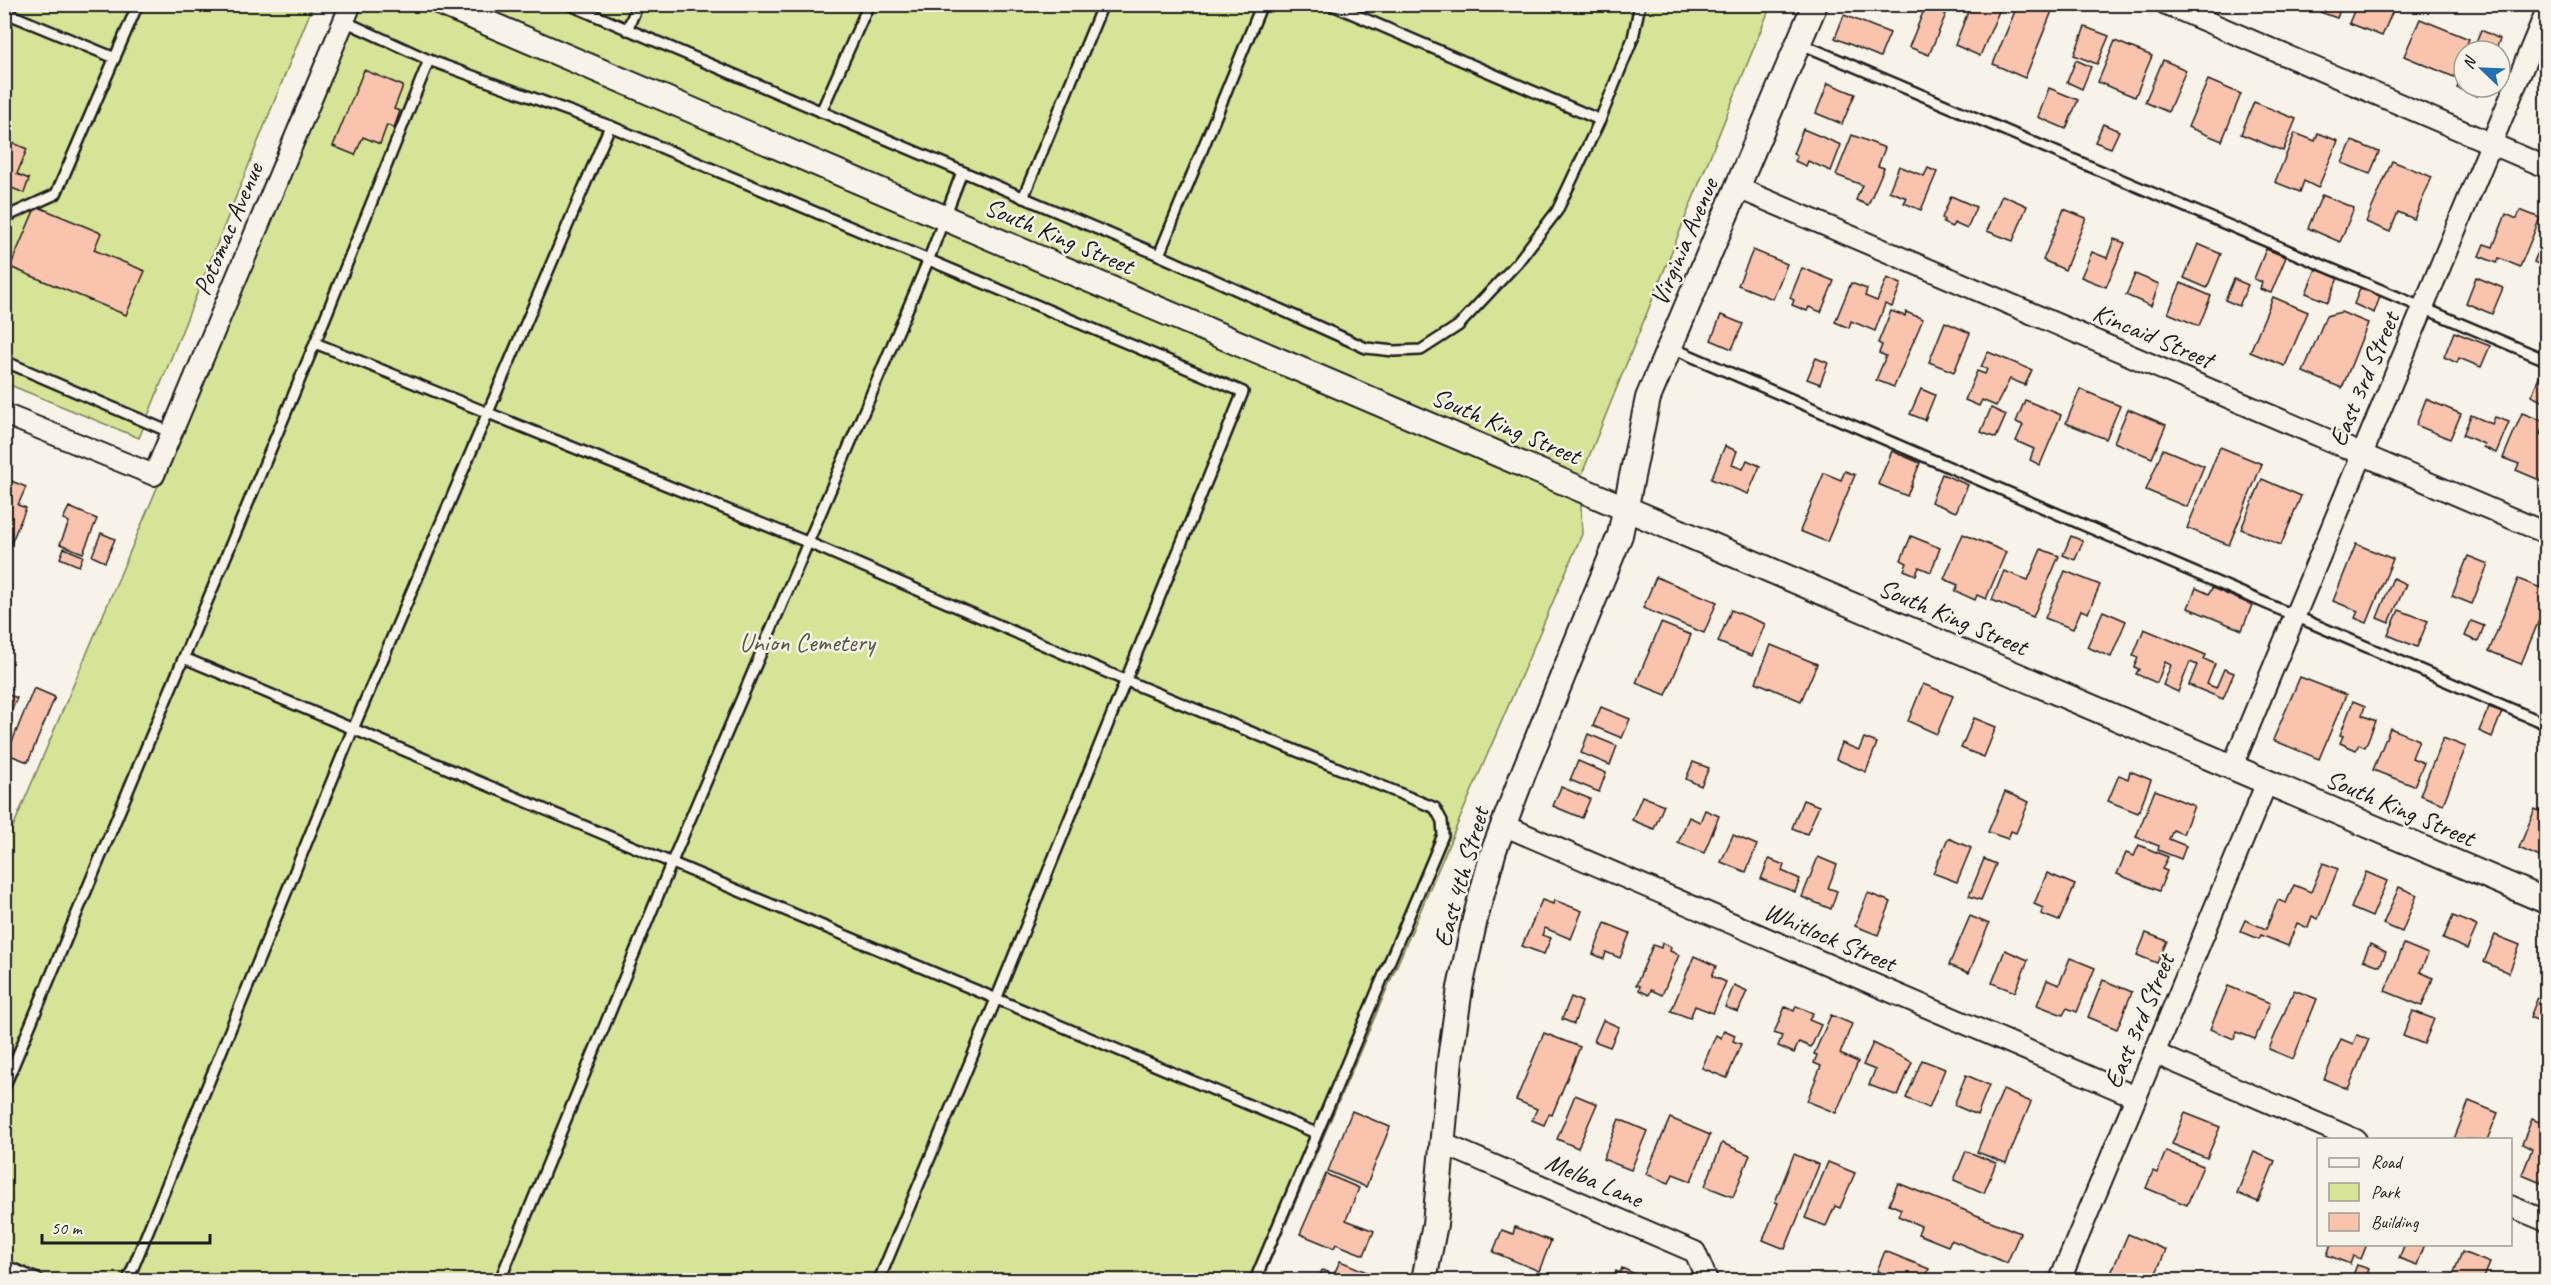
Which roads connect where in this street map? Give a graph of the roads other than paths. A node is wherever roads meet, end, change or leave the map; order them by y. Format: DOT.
graph roads {
  1 [pos="138,4"];
  2 [pos="444,4"];
  3 [pos="568,4"];
  4 [pos="638,4"];
  5 [pos="869,4"];
  6 [pos="1103,4"];
  7 [pos="1262,4"];
  8 [pos="1330,4"];
  9 [pos="1641,4"];
  10 [pos="1815,4"];
  11 [pos="2166,4"];
  12 [pos="4,12"];
  13 [pos="2547,12"];
  14 [pos="347,13"];
  15 [pos="627,30"];
  16 [pos="1799,43"];
  17 [pos="115,58"];
  18 [pos="429,60"];
  19 [pos="821,112"];
  20 [pos="1600,120"];
  21 [pos="610,126"];
  22 [pos="2492,144"];
  23 [pos="2547,167"];
  24 [pos="962,172"];
  25 [pos="1738,188"];
  26 [pos="1023,198"];
  27 [pos="945,218"];
  28 [pos="4,222"];
  29 [pos="1158,255"];
  30 [pos="928,261"];
  31 [pos="2423,308"];
  32 [pos="315,343"];
  33 [pos="1670,347"];
  34 [pos="2547,360"];
  35 [pos="4,361"];
  36 [pos="4,414"];
  37 [pos="488,415"];
  38 [pos="172,433"];
  39 [pos="2362,455"];
  40 [pos="1625,508"];
  41 [pos="2547,533"];
  42 [pos="807,542"];
  43 [pos="2295,616"];
  44 [pos="184,658"];
  45 [pos="1127,681"];
  46 [pos="2547,724"];
  47 [pos="353,729"];
  48 [pos="2232,767"];
  49 [pos="2268,782"];
  50 [pos="1503,825"];
  51 [pos="671,864"];
  52 [pos="2547,901"];
  53 [pos="998,998"];
  54 [pos="2154,1053"];
  55 [pos="4,1088"];
  56 [pos="2136,1097"];
  57 [pos="1316,1132"];
  58 [pos="2351,1138"];
  59 [pos="1444,1144"];
  60 [pos="2512,1206"];
  61 [pos="2547,1221"];
  62 [pos="4,1265"];
  63 [pos="39,1281"];
  64 [pos="128,1281"];
  65 [pos="500,1281"];
  66 [pos="879,1281"];
  67 [pos="1255,1281"];
  68 [pos="1424,1281"];
  69 [pos="1707,1281"];
  70 [pos="2060,1281"];
  1 -- 17 [label="lane"];
  2 -- 27 [label="street, South King Street"];
  3 -- 15 [label="lane"];
  4 -- 15 [label="lane"];
  5 -- 19 [label="lane"];
  6 -- 26 [label="lane"];
  7 -- 29 [label="lane"];
  8 -- 20 [label="lane"];
  9 -- 20 [label="lane"];
  10 -- 16 [label="street, Virginia Avenue"];
  11 -- 22 [label="street"];
  12 -- 17 [label="lane"];
  13 -- 22 [label="street, East 3rd Street"];
  14 -- 18 [label="lane"];
  14 -- 38 [label="street, Potomac Avenue"];
  15 -- 19 [label="lane"];
  16 -- 25 [label="street, Virginia Avenue"];
  16 -- 31 [label="lane"];
  17 -- 28 [label="lane"];
  18 -- 21 [label="lane"];
  18 -- 32 [label="lane"];
  19 -- 24 [label="lane"];
  20 -- 29 [label="lane"];
  21 -- 30 [label="lane"];
  21 -- 37 [label="lane"];
  22 -- 23 [label="street"];
  22 -- 31 [label="street, East 3rd Street"];
  24 -- 26 [label="lane"];
  24 -- 27 [label="lane"];
  25 -- 33 [label="street, Virginia Avenue"];
  25 -- 39 [label="street, Kincaid Street"];
  26 -- 29 [label="lane"];
  27 -- 30 [label="lane"];
  27 -- 40 [label="street, South King Street"];
  30 -- 42 [label="lane"];
  30 -- 45 [label="lane"];
  31 -- 34 [label="lane"];
  31 -- 39 [label="street, East 3rd Street"];
  32 -- 37 [label="lane"];
  32 -- 44 [label="lane"];
  33 -- 40 [label="street, Virginia Avenue"];
  33 -- 43 [label="lane"];
  35 -- 38 [label="lane"];
  36 -- 38 [label="street, Potomac Avenue"];
  37 -- 42 [label="lane"];
  37 -- 47 [label="lane"];
  39 -- 41 [label="street, Kincaid Street"];
  39 -- 43 [label="street, East 3rd Street"];
  40 -- 48 [label="street, South King Street"];
  40 -- 50 [label="street, East 4th Street"];
  42 -- 45 [label="lane"];
  42 -- 51 [label="lane"];
  43 -- 46 [label="lane"];
  43 -- 48 [label="street, East 3rd Street"];
  44 -- 47 [label="lane"];
  44 -- 55 [label="lane"];
  45 -- 53 [label="lane"];
  45 -- 57 [label="lane"];
  47 -- 51 [label="lane"];
  47 -- 64 [label="lane"];
  48 -- 49 [label="street, South King Street"];
  49 -- 52 [label="street, South King Street"];
  49 -- 54 [label="street, East 3rd Street"];
  50 -- 56 [label="street, Whitlock Street"];
  50 -- 59 [label="street, East 4th Street"];
  51 -- 53 [label="lane"];
  51 -- 65 [label="lane"];
  53 -- 57 [label="lane"];
  53 -- 66 [label="lane"];
  54 -- 56 [label="street, East 3rd Street"];
  54 -- 58 [label="street"];
  56 -- 70 [label="street, East 3rd Street"];
  57 -- 67 [label="lane"];
  59 -- 68 [label="street, East 4th Street"];
  59 -- 69 [label="street, Melba Lane"];
  60 -- 61 [label="street"];
  62 -- 63 [label="lane"];
}
